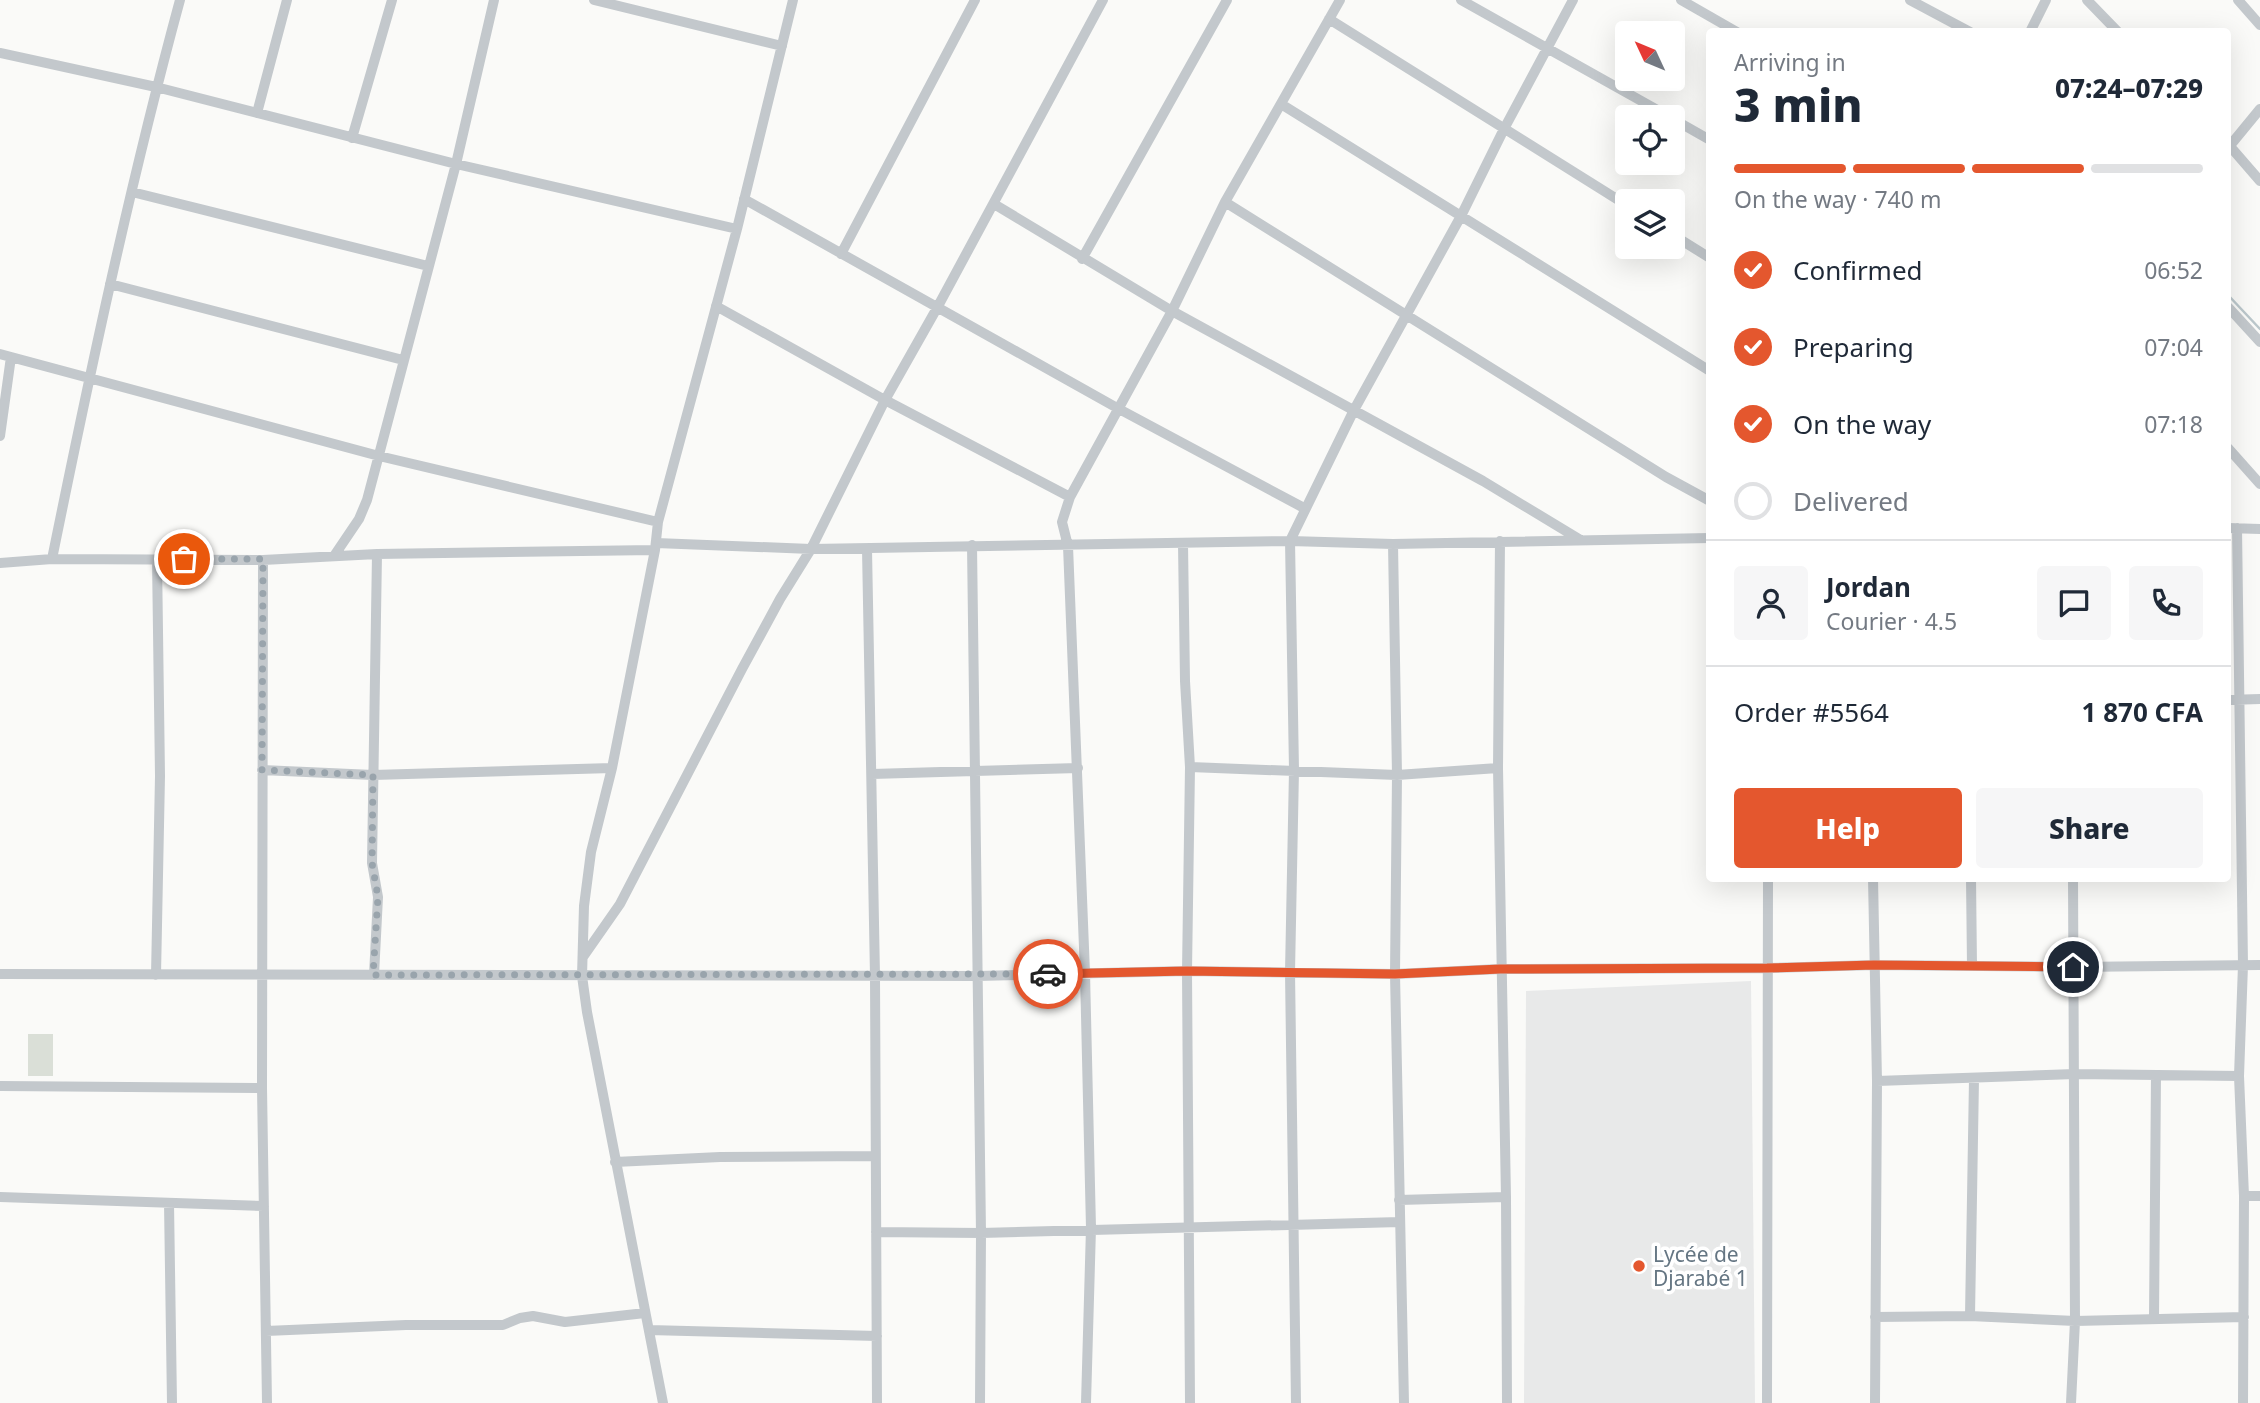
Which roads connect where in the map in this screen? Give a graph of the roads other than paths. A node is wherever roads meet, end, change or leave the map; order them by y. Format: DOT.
graph roads {
  1 [pos="180,0"];
  2 [pos="287,0"];
  3 [pos="392,0"];
  4 [pos="494,0"];
  5 [pos="594,0"];
  6 [pos="793,0"];
  7 [pos="975,0"];
  8 [pos="1103,0"];
  9 [pos="1227,0"];
  10 [pos="1340,0"];
  11 [pos="1461,0"];
  12 [pos="1573,0"];
  13 [pos="1681,0"];
  14 [pos="1910,0"];
  15 [pos="2046,0"];
  16 [pos="2087,0"];
  17 [pos="2238,0"];
  18 [pos="1329,19"];
  19 [pos="2260,25"];
  20 [pos="1730,28"];
  21 [pos="1962,28"];
  22 [pos="2032,28"];
  23 [pos="2114,28"];
  24 [pos="782,46"];
  25 [pos="1546,48"];
  26 [pos="0,53"];
  27 [pos="156,87"];
  28 [pos="1281,104"];
  29 [pos="1648,105"];
  30 [pos="2260,109"];
  31 [pos="257,113"];
  32 [pos="1685,126"];
  33 [pos="1504,129"];
  34 [pos="1706,137"];
  35 [pos="352,138"];
  36 [pos="2231,143"];
  37 [pos="2231,149"];
  38 [pos="456,163"];
  39 [pos="2260,181"];
  40 [pos="132,192"];
  41 [pos="1615,198"];
  42 [pos="744,199"];
  43 [pos="1225,202"];
  44 [pos="994,204"];
  45 [pos="1461,216"];
  46 [pos="737,229"];
  47 [pos="1685,242"];
  48 [pos="841,254"];
  49 [pos="1706,256"];
  50 [pos="1082,258"];
  51 [pos="428,266"];
  52 [pos="110,284"];
  53 [pos="716,306"];
  54 [pos="937,309"];
  55 [pos="2231,310"];
  56 [pos="1172,311"];
  57 [pos="1406,316"];
  58 [pos="2260,342"];
  59 [pos="0,354"];
  60 [pos="11,357"];
  61 [pos="403,360"];
  62 [pos="1706,369"];
  63 [pos="89,377"];
  64 [pos="885,400"];
  65 [pos="1119,410"];
  66 [pos="1354,410"];
  67 [pos="0,436"];
  68 [pos="2231,451"];
  69 [pos="379,456"];
  70 [pos="2260,484"];
  71 [pos="1070,497"];
  72 [pos="1706,499"];
  73 [pos="1304,508"];
  74 [pos="658,522"];
  75 [pos="2232,528"];
  76 [pos="2260,529"];
  77 [pos="1706,538"];
  78 [pos="1579,539"];
  79 [pos="1290,541"];
  80 [pos="1500,541"];
  81 [pos="1182,544"];
  82 [pos="1393,544"];
  83 [pos="972,545"];
  84 [pos="1068,546"];
  85 [pos="656,547"];
  86 [pos="811,549"];
  87 [pos="867,549"];
  88 [pos="377,554"];
  89 [pos="334,556"];
  90 [pos="52,559"];
  91 [pos="157,559"];
  92 [pos="263,559"];
  93 [pos="0,563"];
  94 [pos="2260,699"];
  95 [pos="2231,700"];
  96 [pos="2240,700"];
  97 [pos="1191,767"];
  98 [pos="612,768"];
  99 [pos="1078,768"];
  100 [pos="1498,768"];
  101 [pos="262,770"];
  102 [pos="975,770"];
  103 [pos="1294,770"];
  104 [pos="872,774"];
  105 [pos="373,775"];
  106 [pos="1396,775"];
  107 [pos="1768,882"];
  108 [pos="1872,882"];
  109 [pos="1970,882"];
  110 [pos="2073,882"];
  111 [pos="583,957"];
  112 [pos="1874,965"];
  113 [pos="2243,965"];
  114 [pos="2260,965"];
  115 [pos="1972,966"];
  116 [pos="2073,967"];
  117 [pos="1767,968"];
  118 [pos="1500,969"];
  119 [pos="1187,971"];
  120 [pos="1290,972"];
  121 [pos="0,974"];
  122 [pos="1085,974"];
  123 [pos="1395,974"];
  124 [pos="156,975"];
  125 [pos="264,975"];
  126 [pos="373,975"];
  127 [pos="582,976"];
  128 [pos="875,976"];
  129 [pos="977,976"];
  130 [pos="2075,1074"];
  131 [pos="2156,1075"];
  132 [pos="2239,1076"];
  133 [pos="1974,1079"];
  134 [pos="1877,1081"];
  135 [pos="0,1086"];
  136 [pos="262,1088"];
  137 [pos="875,1156"];
  138 [pos="615,1162"];
  139 [pos="2244,1196"];
  140 [pos="2260,1196"];
  141 [pos="0,1197"];
  142 [pos="1506,1197"];
  143 [pos="1399,1200"];
  144 [pos="169,1203"];
  145 [pos="264,1206"];
  146 [pos="1400,1222"];
  147 [pos="1292,1223"];
  148 [pos="1189,1227"];
  149 [pos="1091,1228"];
  150 [pos="876,1232"];
  151 [pos="981,1233"];
  152 [pos="645,1313"];
  153 [pos="1970,1316"];
  154 [pos="1875,1317"];
  155 [pos="2244,1317"];
  156 [pos="2154,1318"];
  157 [pos="2075,1321"];
  158 [pos="649,1330"];
  159 [pos="266,1331"];
  160 [pos="877,1336"];
  161 [pos="172,1403"];
  162 [pos="267,1403"];
  163 [pos="663,1403"];
  164 [pos="877,1403"];
  165 [pos="980,1403"];
  166 [pos="1086,1403"];
  167 [pos="1190,1403"];
  168 [pos="1296,1403"];
  169 [pos="1404,1403"];
  170 [pos="1507,1403"];
  171 [pos="1767,1403"];
  172 [pos="1875,1403"];
  173 [pos="2071,1403"];
  174 [pos="2243,1403"];
  1 -- 27 [label="street"];
  2 -- 31 [label="street"];
  3 -- 35 [label="street"];
  4 -- 38 [label="street"];
  5 -- 24 [label="street"];
  6 -- 24 [label="street"];
  7 -- 48 [label="street"];
  8 -- 44 [label="street"];
  9 -- 50 [label="street"];
  10 -- 18 [label="street"];
  11 -- 25 [label="street"];
  12 -- 25 [label="street"];
  13 -- 20 [label="street"];
  14 -- 21 [label="street"];
  15 -- 22 [label="street"];
  16 -- 23 [label="street"];
  17 -- 19 [label="street"];
  18 -- 28 [label="street"];
  18 -- 33 [label="street"];
  24 -- 42 [label="street"];
  25 -- 29 [label="street"];
  25 -- 33 [label="street"];
  26 -- 27 [label="street"];
  27 -- 31 [label="street"];
  27 -- 40 [label="street"];
  28 -- 43 [label="street"];
  28 -- 45 [label="street"];
  30 -- 36 [label="street"];
  31 -- 35 [label="street"];
  32 -- 34 [label="street"];
  33 -- 41 [label="street"];
  33 -- 45 [label="street"];
  35 -- 38 [label="street"];
  37 -- 39 [label="street"];
  38 -- 46 [label="street"];
  38 -- 51 [label="street"];
  40 -- 51 [label="street"];
  40 -- 52 [label="street"];
  42 -- 46 [label="street"];
  42 -- 48 [label="street"];
  43 -- 56 [label="street"];
  43 -- 57 [label="street"];
  44 -- 50 [label="street"];
  44 -- 54 [label="street"];
  45 -- 57 [label="street"];
  45 -- 62 [label="street"];
  46 -- 53 [label="street"];
  47 -- 49 [label="street"];
  48 -- 54 [label="street"];
  50 -- 56 [label="street"];
  51 -- 61 [label="street"];
  52 -- 61 [label="street"];
  52 -- 63 [label="street"];
  53 -- 64 [label="street"];
  53 -- 74 [label="street"];
  54 -- 64 [label="street"];
  54 -- 65 [label="street"];
  55 -- 58 [label="street"];
  56 -- 65 [label="street"];
  56 -- 66 [label="street"];
  57 -- 66 [label="street"];
  57 -- 72 [label="street"];
  59 -- 60 [label="street"];
  60 -- 63 [label="street"];
  60 -- 67 [label="street"];
  61 -- 69 [label="street"];
  63 -- 69 [label="street"];
  63 -- 90 [label="street"];
  64 -- 71 [label="street"];
  64 -- 86 [label="street"];
  65 -- 71 [label="street"];
  65 -- 73 [label="street"];
  66 -- 73 [label="street"];
  66 -- 78 [label="street"];
  68 -- 70 [label="street"];
  69 -- 74 [label="street"];
  69 -- 89 [label="street"];
  71 -- 84 [label="street"];
  73 -- 79 [label="street"];
  74 -- 85 [label="street"];
  75 -- 76 [label="street"];
  75 -- 96 [label="street"];
  77 -- 78 [label="street"];
  78 -- 80 [label="street"];
  79 -- 81 [label="street"];
  79 -- 82 [label="street"];
  79 -- 103 [label="street"];
  80 -- 82 [label="street"];
  80 -- 100 [label="street"];
  81 -- 84 [label="street"];
  81 -- 97 [label="street"];
  82 -- 106 [label="street"];
  83 -- 84 [label="street"];
  83 -- 87 [label="street"];
  83 -- 102 [label="street"];
  84 -- 99 [label="street"];
  85 -- 86 [label="street"];
  85 -- 88 [label="street"];
  85 -- 98 [label="street"];
  86 -- 87 [label="street"];
  86 -- 111 [label="street"];
  87 -- 104 [label="street"];
  88 -- 89 [label="street"];
  88 -- 105 [label="street"];
  89 -- 92 [label="street"];
  90 -- 91 [label="street"];
  90 -- 93 [label="street"];
  91 -- 92 [label="street"];
  91 -- 124 [label="street"];
  92 -- 101 [label="street"];
  94 -- 96 [label="street"];
  95 -- 96 [label="street"];
  96 -- 113 [label="street"];
  97 -- 103 [label="street"];
  97 -- 119 [label="street"];
  98 -- 105 [label="street"];
  98 -- 111 [label="street"];
  99 -- 102 [label="street"];
  99 -- 122 [label="street"];
  100 -- 106 [label="street"];
  100 -- 118 [label="street"];
  101 -- 105 [label="street"];
  101 -- 125 [label="street"];
  102 -- 104 [label="street"];
  102 -- 129 [label="street"];
  103 -- 106 [label="street"];
  103 -- 120 [label="street"];
  104 -- 128 [label="street"];
  105 -- 126 [label="street"];
  106 -- 123 [label="street"];
  107 -- 117 [label="street"];
  108 -- 112 [label="street"];
  109 -- 115 [label="street"];
  110 -- 116 [label="street"];
  111 -- 127 [label="street"];
  112 -- 115 [label="street"];
  112 -- 117 [label="street"];
  112 -- 134 [label="street"];
  113 -- 114 [label="street"];
  113 -- 116 [label="street"];
  113 -- 132 [label="street"];
  115 -- 116 [label="street"];
  116 -- 130 [label="street"];
  117 -- 118 [label="street"];
  117 -- 171 [label="street"];
  118 -- 123 [label="street"];
  118 -- 142 [label="street"];
  119 -- 120 [label="street"];
  119 -- 122 [label="street"];
  119 -- 148 [label="street"];
  120 -- 123 [label="street"];
  120 -- 147 [label="street"];
  121 -- 124 [label="street"];
  122 -- 129 [label="street"];
  122 -- 149 [label="street"];
  123 -- 143 [label="street"];
  124 -- 125 [label="street"];
  125 -- 126 [label="street"];
  125 -- 136 [label="street"];
  126 -- 127 [label="street"];
  127 -- 128 [label="street"];
  127 -- 138 [label="street"];
  128 -- 129 [label="street"];
  128 -- 137 [label="street"];
  129 -- 151 [label="street"];
  130 -- 131 [label="street"];
  130 -- 133 [label="street"];
  130 -- 157 [label="street"];
  131 -- 132 [label="street"];
  131 -- 156 [label="street"];
  132 -- 139 [label="street"];
  133 -- 134 [label="street"];
  133 -- 153 [label="street"];
  134 -- 154 [label="street"];
  135 -- 136 [label="street"];
  136 -- 145 [label="street"];
  137 -- 138 [label="street"];
  137 -- 150 [label="street"];
  138 -- 152 [label="street"];
  139 -- 140 [label="street"];
  139 -- 155 [label="street"];
  141 -- 144 [label="street"];
  142 -- 143 [label="street"];
  142 -- 170 [label="street"];
  143 -- 146 [label="street"];
  144 -- 145 [label="street"];
  144 -- 161 [label="street"];
  145 -- 159 [label="street"];
  146 -- 147 [label="street"];
  146 -- 169 [label="street"];
  147 -- 148 [label="street"];
  147 -- 168 [label="street"];
  148 -- 149 [label="street"];
  148 -- 167 [label="street"];
  149 -- 151 [label="street"];
  149 -- 166 [label="street"];
  150 -- 151 [label="street"];
  150 -- 160 [label="street"];
  151 -- 165 [label="street"];
  152 -- 158 [label="street"];
  152 -- 159 [label="street"];
  153 -- 154 [label="street"];
  153 -- 157 [label="street"];
  154 -- 172 [label="street"];
  155 -- 156 [label="street"];
  155 -- 174 [label="street"];
  156 -- 157 [label="street"];
  157 -- 173 [label="street"];
  158 -- 160 [label="street"];
  158 -- 163 [label="street"];
  159 -- 162 [label="street"];
  160 -- 164 [label="street"];
}
